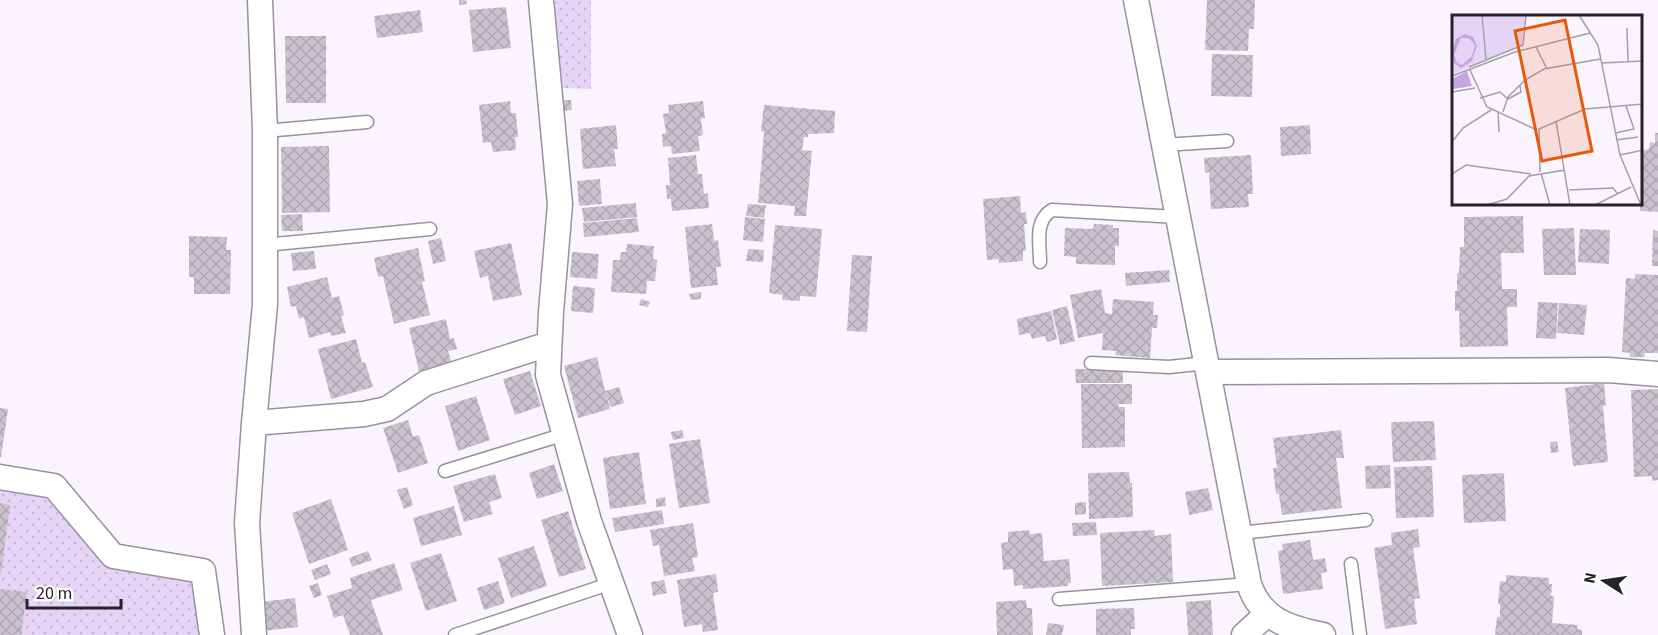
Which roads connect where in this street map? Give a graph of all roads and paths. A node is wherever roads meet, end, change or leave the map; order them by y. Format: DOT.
graph roads {
  1 [pos="260,0"];
  2 [pos="541,0"];
  3 [pos="1136,0"];
  4 [pos="367,122"];
  5 [pos="265,131"];
  6 [pos="1227,141"];
  7 [pos="1163,145"];
  8 [pos="1178,217"];
  9 [pos="430,229"];
  10 [pos="265,245"];
  11 [pos="1040,262"];
  12 [pos="549,344"];
  13 [pos="1091,363"];
  14 [pos="1208,368"];
  15 [pos="1658,374"];
  16 [pos="254,423"];
  17 [pos="565,434"];
  18 [pos="445,471"];
  19 [pos="0,477"];
  20 [pos="1366,520"];
  21 [pos="1239,533"];
  22 [pos="1352,564"];
  23 [pos="612,583"];
  24 [pos="1249,584"];
  25 [pos="1059,599"];
  26 [pos="1267,614"];
  27 [pos="212,635"];
  28 [pos="254,635"];
  29 [pos="455,635"];
  30 [pos="630,635"];
  31 [pos="1244,635"];
  32 [pos="1323,635"];
  33 [pos="1360,635"];
  1 -- 5 [label="street"];
  2 -- 12 [label="street"];
  3 -- 7 [label="street"];
  4 -- 5 [label="lane"];
  5 -- 10 [label="street"];
  6 -- 7 [label="lane"];
  7 -- 8 [label="street"];
  8 -- 11 [label="lane"];
  8 -- 14 [label="street"];
  9 -- 10 [label="lane"];
  10 -- 16 [label="street"];
  12 -- 16 [label="street"];
  12 -- 17 [label="street"];
  13 -- 14 [label="lane"];
  14 -- 15 [label="street"];
  14 -- 21 [label="street"];
  16 -- 28 [label="street"];
  17 -- 18 [label="lane"];
  17 -- 23 [label="street"];
  19 -- 27 [label="street"];
  20 -- 21 [label="lane"];
  21 -- 24 [label="street"];
  22 -- 33 [label="lane"];
  23 -- 29 [label="lane"];
  23 -- 30 [label="street"];
  24 -- 25 [label="lane"];
  24 -- 26 [label="street"];
  26 -- 31 [label="street"];
  26 -- 32 [label="street"];
}
